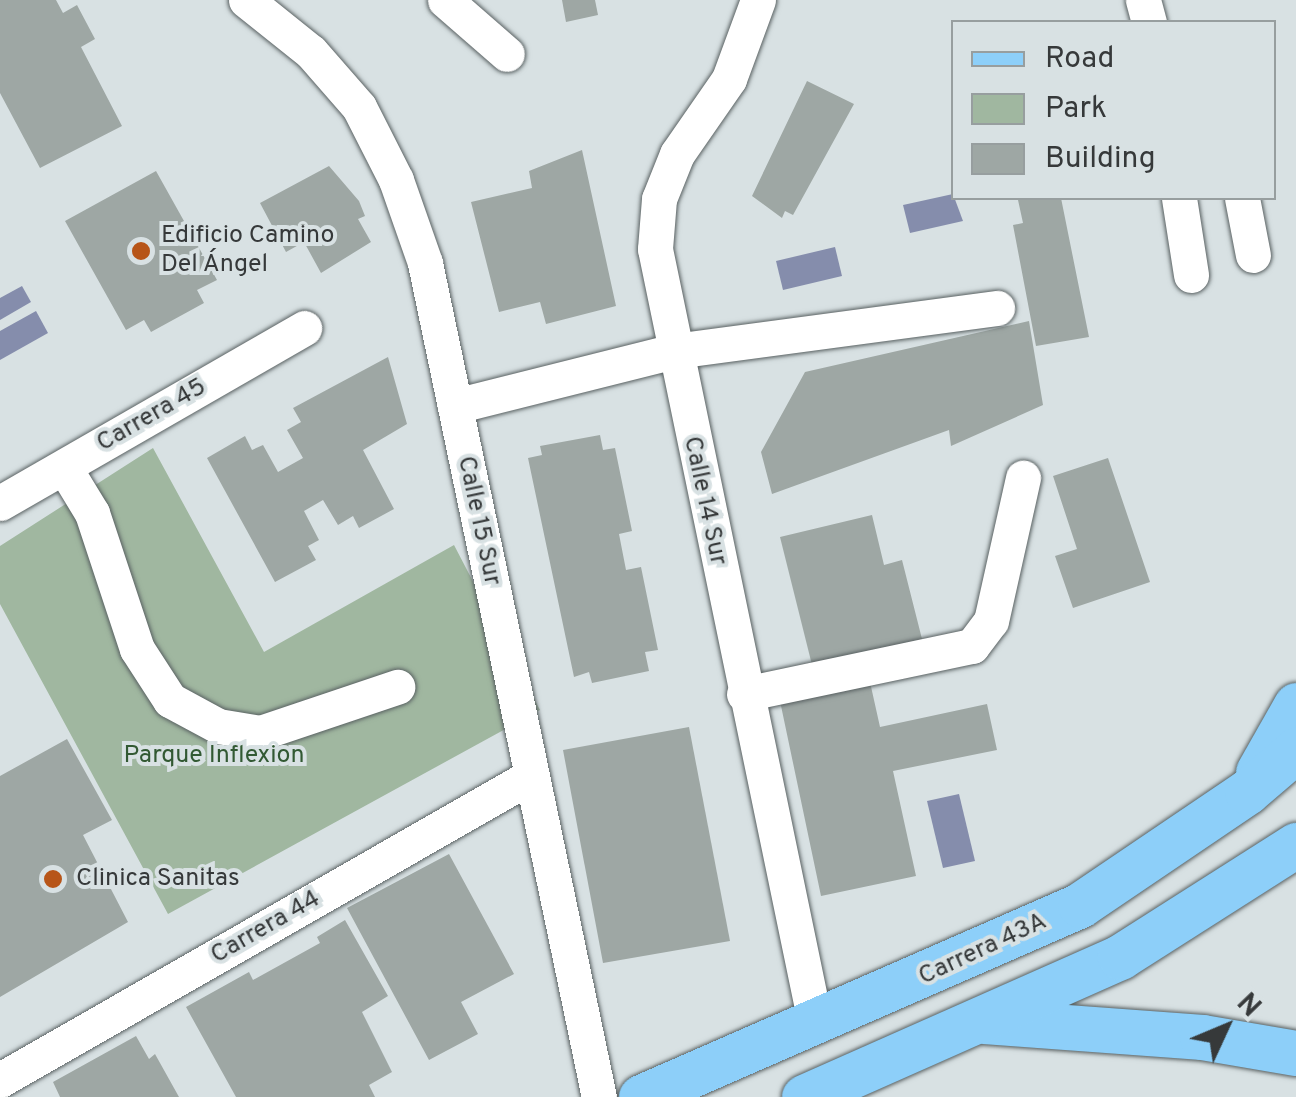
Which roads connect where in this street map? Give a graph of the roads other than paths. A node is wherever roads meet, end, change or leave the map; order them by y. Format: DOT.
graph roads {
  1 [pos="246,0"];
  2 [pos="445,0"];
  3 [pos="758,0"];
  4 [pos="506,54"];
  5 [pos="1178,200"];
  6 [pos="1242,200"];
  7 [pos="1252,256"];
  8 [pos="1191,275"];
  9 [pos="997,308"];
  10 [pos="304,328"];
  11 [pos="674,351"];
  12 [pos="455,406"];
  13 [pos="64,467"];
  14 [pos="1022,478"];
  15 [pos="0,503"];
  16 [pos="397,687"];
  17 [pos="744,694"];
  18 [pos="1296,705"];
  19 [pos="1296,750"];
  20 [pos="531,776"];
  21 [pos="1247,792"];
  22 [pos="1296,845"];
  23 [pos="977,1020"];
  24 [pos="814,1022"];
  25 [pos="1296,1053"];
  26 [pos="0,1080"];
  27 [pos="598,1097"];
  28 [pos="642,1097"];
  29 [pos="804,1097"];
  1 -- 12 [label="street, Calle 15 Sur"];
  2 -- 4 [label="street"];
  3 -- 11 [label="street, Calle 14 Sur"];
  5 -- 8 [label="street"];
  6 -- 7 [label="street"];
  9 -- 11 [label="street"];
  10 -- 13 [label="street, Carrera 45"];
  11 -- 12 [label="street"];
  11 -- 17 [label="street, Calle 14 Sur"];
  12 -- 20 [label="street, Calle 15 Sur"];
  13 -- 15 [label="street, Carrera 45"];
  13 -- 16 [label="street"];
  14 -- 17 [label="street"];
  17 -- 24 [label="street, Calle 14 Sur"];
  18 -- 21 [label="main road"];
  19 -- 21 [label="main road, Carrera 43A"];
  20 -- 26 [label="street, Carrera 44"];
  20 -- 27 [label="street, Calle 15 Sur"];
  21 -- 24 [label="main road, Carrera 43A"];
  22 -- 23 [label="main road"];
  23 -- 25 [label="main road"];
  23 -- 29 [label="main road"];
  24 -- 28 [label="main road, Carrera 43A"];
}
